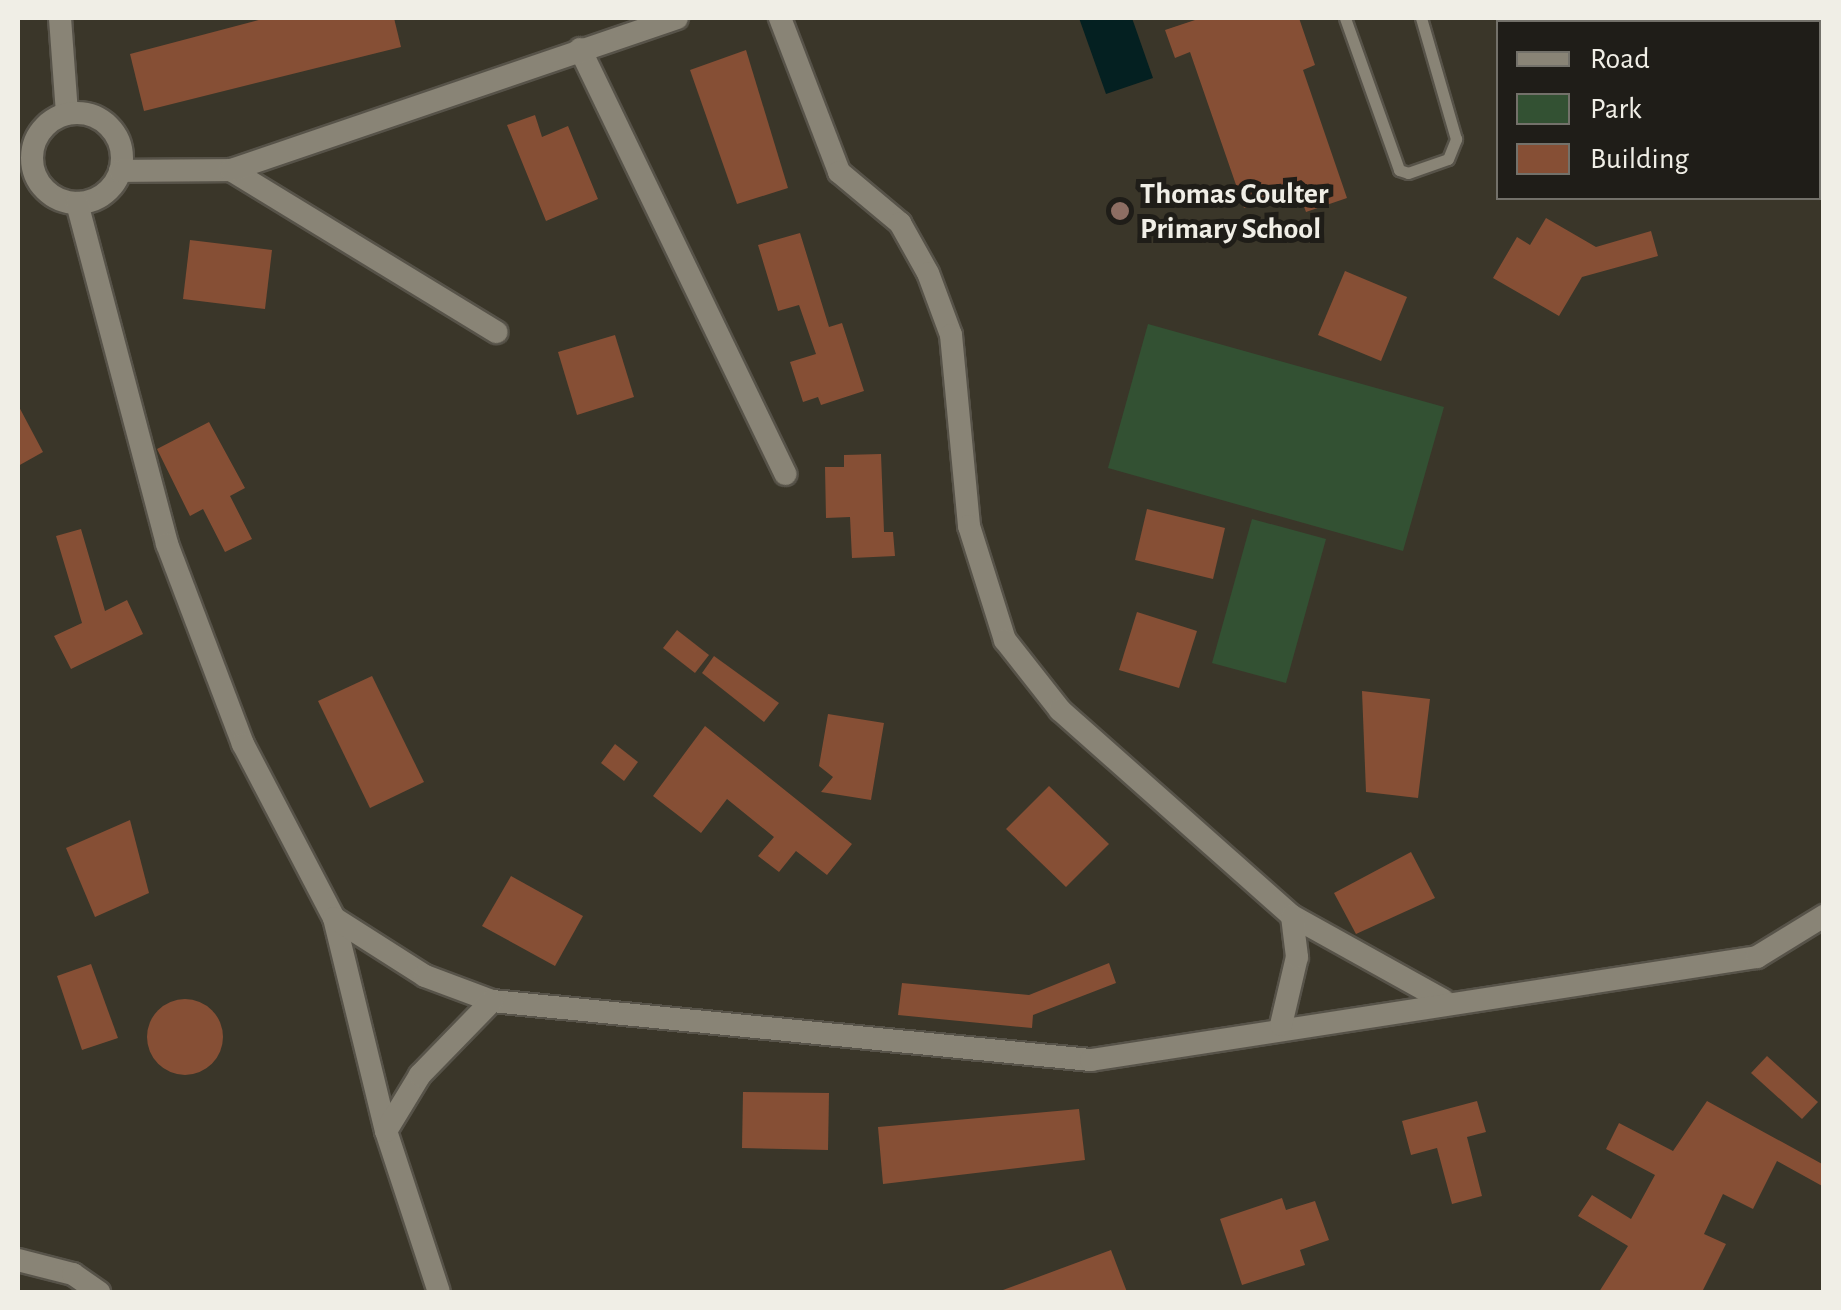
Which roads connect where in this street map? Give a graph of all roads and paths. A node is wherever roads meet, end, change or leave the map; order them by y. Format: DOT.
graph roads {
  1 [pos="60,18"];
  2 [pos="676,18"];
  3 [pos="780,18"];
  4 [pos="1346,18"];
  5 [pos="1420,18"];
  6 [pos="580,49"];
  7 [pos="67,114"];
  8 [pos="24,152"];
  9 [pos="231,170"];
  10 [pos="120,172"];
  11 [pos="78,203"];
  12 [pos="496,332"];
  13 [pos="784,474"];
  14 [pos="1292,916"];
  15 [pos="1824,916"];
  16 [pos="334,918"];
  17 [pos="492,1000"];
  18 [pos="1442,1000"];
  19 [pos="1281,1025"];
  20 [pos="386,1131"];
  21 [pos="18,1260"];
  22 [pos="98,1292"];
  23 [pos="439,1292"];
  1 -- 7 [label="street"];
  2 -- 6 [label="street"];
  3 -- 14 [label="street"];
  4 -- 5 [label="lane"];
  6 -- 9 [label="street"];
  6 -- 13 [label="street"];
  7 -- 8 [label="street"];
  7 -- 10 [label="street"];
  8 -- 11 [label="street"];
  9 -- 10 [label="street"];
  9 -- 12 [label="street"];
  10 -- 11 [label="street"];
  11 -- 16 [label="street"];
  14 -- 18 [label="street"];
  14 -- 19 [label="street"];
  15 -- 18 [label="street"];
  16 -- 17 [label="street"];
  16 -- 20 [label="street"];
  17 -- 19 [label="street"];
  17 -- 20 [label="street"];
  18 -- 19 [label="street"];
  20 -- 23 [label="street"];
  21 -- 22 [label="street"];
}
